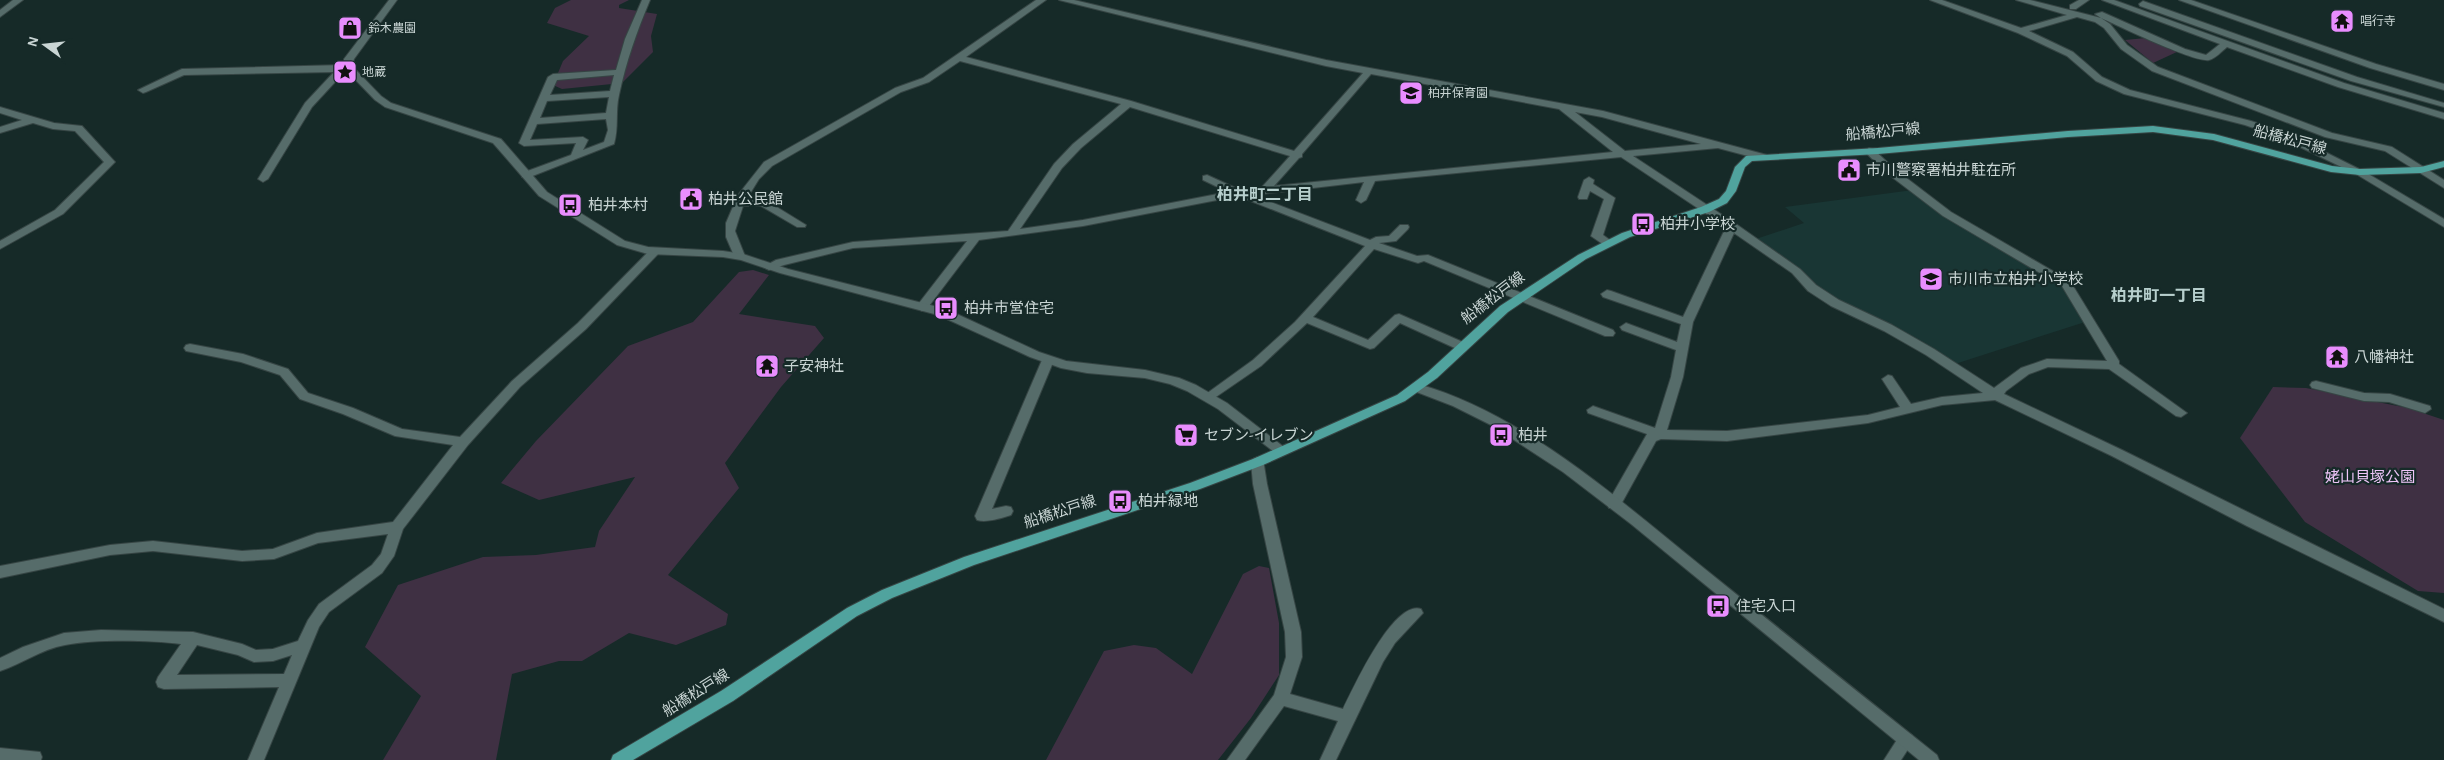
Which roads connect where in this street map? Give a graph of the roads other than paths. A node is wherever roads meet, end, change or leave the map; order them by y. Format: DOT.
graph roads {
  1 [pos="19,0"];
  2 [pos="393,0"];
  3 [pos="646,0"];
  4 [pos="1042,0"];
  5 [pos="1064,0"];
  6 [pos="1934,0"];
  7 [pos="2020,0"];
  8 [pos="2043,0"];
  9 [pos="2085,0"];
  10 [pos="2106,0"];
  11 [pos="2183,0"];
  12 [pos="2146,2"];
  13 [pos="2077,10"];
  14 [pos="2133,10"];
  15 [pos="0,14"];
  16 [pos="2021,31"];
  17 [pos="2140,32"];
  18 [pos="2115,36"];
  19 [pos="2228,44"];
  20 [pos="960,58"];
  21 [pos="344,67"];
  22 [pos="1370,71"];
  23 [pos="621,72"];
  24 [pos="2444,87"];
  25 [pos="143,90"];
  26 [pos="614,94"];
  27 [pos="543,98"];
  28 [pos="1128,103"];
  29 [pos="2216,104"];
  30 [pos="1563,106"];
  31 [pos="0,110"];
  32 [pos="2442,110"];
  33 [pos="610,116"];
  34 [pos="32,120"];
  35 [pos="533,121"];
  36 [pos="0,130"];
  37 [pos="1718,145"];
  38 [pos="1869,151"];
  39 [pos="1621,153"];
  40 [pos="1298,155"];
  41 [pos="576,156"];
  42 [pos="1763,156"];
  43 [pos="2444,164"];
  44 [pos="2421,170"];
  45 [pos="2360,172"];
  46 [pos="526,174"];
  47 [pos="1207,178"];
  48 [pos="1371,178"];
  49 [pos="263,179"];
  50 [pos="2444,185"];
  51 [pos="1265,190"];
  52 [pos="1238,193"];
  53 [pos="1583,197"];
  54 [pos="1362,200"];
  55 [pos="740,203"];
  56 [pos="1707,209"];
  57 [pos="2444,224"];
  58 [pos="800,225"];
  59 [pos="1732,226"];
  60 [pos="1404,227"];
  61 [pos="1012,233"];
  62 [pos="975,238"];
  63 [pos="1608,243"];
  64 [pos="1372,244"];
  65 [pos="0,246"];
  66 [pos="655,251"];
  67 [pos="739,256"];
  68 [pos="770,267"];
  69 [pos="1607,294"];
  70 [pos="1520,298"];
  71 [pos="922,308"];
  72 [pos="1305,318"];
  73 [pos="1687,322"];
  74 [pos="1626,327"];
  75 [pos="1609,333"];
  76 [pos="1461,346"];
  77 [pos="190,348"];
  78 [pos="1682,348"];
  79 [pos="1048,360"];
  80 [pos="2112,365"];
  81 [pos="1888,379"];
  82 [pos="2316,385"];
  83 [pos="1418,388"];
  84 [pos="1997,396"];
  85 [pos="1210,397"];
  86 [pos="1907,408"];
  87 [pos="2425,409"];
  88 [pos="1593,410"];
  89 [pos="2181,413"];
  90 [pos="1659,434"];
  91 [pos="463,442"];
  92 [pos="1282,451"];
  93 [pos="1258,462"];
  94 [pos="1614,504"];
  95 [pos="1006,511"];
  96 [pos="397,527"];
  97 [pos="0,572"];
  98 [pos="1416,613"];
  99 [pos="2444,616"];
  100 [pos="193,638"];
  101 [pos="304,645"];
  102 [pos="0,665"];
  103 [pos="288,680"];
  104 [pos="1281,698"];
  105 [pos="1349,718"];
  106 [pos="1906,740"];
  107 [pos="0,755"];
  108 [pos="32,760"];
  109 [pos="256,760"];
  110 [pos="619,760"];
  111 [pos="1235,760"];
  112 [pos="1328,760"];
  113 [pos="1892,760"];
  114 [pos="1931,760"];
  1 -- 15 [label="street"];
  2 -- 21 [label="street"];
  3 -- 23 [label="street"];
  4 -- 20 [label="street"];
  5 -- 22 [label="street"];
  6 -- 16 [label="street"];
  7 -- 13 [label="street"];
  8 -- 13 [label="street"];
  9 -- 13 [label="street"];
  10 -- 14 [label="street"];
  11 -- 24 [label="street"];
  12 -- 14 [label="street"];
  12 -- 32 [label="street"];
  13 -- 16 [label="street"];
  13 -- 17 [label="street"];
  13 -- 18 [label="street"];
  14 -- 19 [label="street"];
  16 -- 29 [label="street"];
  17 -- 18 [label="street"];
  17 -- 19 [label="street"];
  18 -- 29 [label="street"];
  19 -- 32 [label="street"];
  20 -- 28 [label="street"];
  20 -- 55 [label="street"];
  21 -- 25 [label="street"];
  21 -- 46 [label="street"];
  21 -- 49 [label="street"];
  22 -- 30 [label="street"];
  22 -- 40 [label="street"];
  23 -- 26 [label="street"];
  23 -- 27 [label="street"];
  26 -- 27 [label="street"];
  26 -- 33 [label="street"];
  27 -- 35 [label="street"];
  28 -- 40 [label="street"];
  28 -- 61 [label="street"];
  29 -- 44 [label="street"];
  29 -- 45 [label="street"];
  30 -- 37 [label="street"];
  30 -- 39 [label="street"];
  31 -- 34 [label="street"];
  33 -- 35 [label="street"];
  33 -- 41 [label="street"];
  34 -- 36 [label="street"];
  34 -- 65 [label="street"];
  35 -- 41 [label="street"];
  37 -- 39 [label="street"];
  37 -- 42 [label="street"];
  38 -- 42 [label="main road, 船橋松戸線"];
  38 -- 45 [label="main road, 船橋松戸線"];
  38 -- 80 [label="street"];
  39 -- 48 [label="street"];
  39 -- 56 [label="street"];
  40 -- 51 [label="street"];
  41 -- 46 [label="street"];
  42 -- 56 [label="main road, 船橋松戸線"];
  43 -- 44 [label="main road, 船橋松戸線"];
  44 -- 45 [label="main road, 船橋松戸線"];
  44 -- 50 [label="street"];
  45 -- 57 [label="street"];
  46 -- 66 [label="street"];
  47 -- 52 [label="street"];
  48 -- 51 [label="street"];
  48 -- 54 [label="street"];
  51 -- 52 [label="street"];
  52 -- 61 [label="street"];
  52 -- 64 [label="street"];
  53 -- 63 [label="street"];
  55 -- 58 [label="street"];
  55 -- 67 [label="street"];
  56 -- 59 [label="street"];
  56 -- 63 [label="main road, 船橋松戸線"];
  59 -- 73 [label="street"];
  59 -- 84 [label="street"];
  60 -- 64 [label="street"];
  61 -- 62 [label="street"];
  62 -- 68 [label="street"];
  62 -- 71 [label="street"];
  63 -- 70 [label="main road, 船橋松戸線"];
  64 -- 70 [label="street"];
  64 -- 72 [label="street"];
  66 -- 67 [label="street"];
  66 -- 91 [label="street"];
  67 -- 68 [label="street"];
  68 -- 71 [label="street"];
  69 -- 73 [label="street"];
  70 -- 75 [label="street"];
  70 -- 76 [label="main road, 船橋松戸線"];
  71 -- 79 [label="street"];
  72 -- 76 [label="street"];
  72 -- 85 [label="street"];
  73 -- 78 [label="street"];
  74 -- 78 [label="street"];
  76 -- 83 [label="main road, 船橋松戸線"];
  77 -- 91 [label="street"];
  78 -- 90 [label="street"];
  79 -- 85 [label="street"];
  79 -- 95 [label="street"];
  80 -- 84 [label="street"];
  80 -- 89 [label="street"];
  81 -- 86 [label="street"];
  82 -- 87 [label="street"];
  83 -- 92 [label="main road, 船橋松戸線"];
  83 -- 94 [label="street"];
  84 -- 86 [label="street"];
  84 -- 99 [label="street"];
  85 -- 92 [label="street"];
  86 -- 90 [label="street"];
  88 -- 90 [label="street"];
  90 -- 94 [label="street"];
  91 -- 96 [label="street"];
  92 -- 93 [label="main road, 船橋松戸線"];
  93 -- 104 [label="street"];
  93 -- 110 [label="main road, 船橋松戸線"];
  94 -- 106 [label="street"];
  96 -- 97 [label="street"];
  96 -- 101 [label="street"];
  98 -- 105 [label="street"];
  100 -- 101 [label="street"];
  100 -- 102 [label="street"];
  100 -- 103 [label="street"];
  101 -- 103 [label="street"];
  103 -- 109 [label="street"];
  104 -- 105 [label="street"];
  104 -- 111 [label="street"];
  105 -- 112 [label="street"];
  106 -- 113 [label="street"];
  106 -- 114 [label="street"];
  107 -- 108 [label="street"];
}
